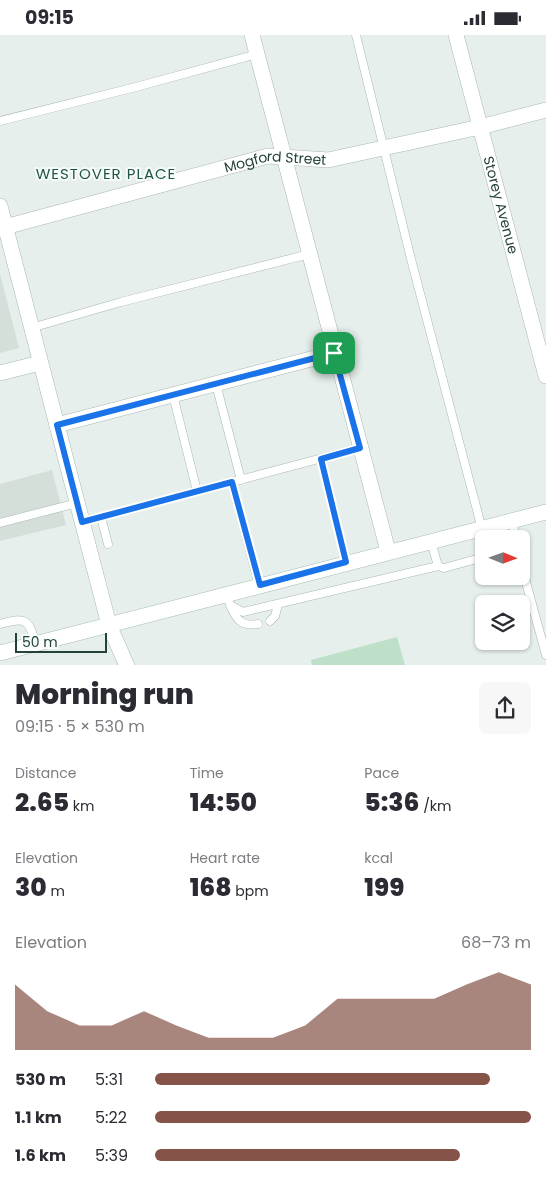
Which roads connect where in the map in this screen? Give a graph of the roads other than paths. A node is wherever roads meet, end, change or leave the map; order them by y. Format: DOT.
graph roads {
  1 [pos="252,35"];
  2 [pos="356,35"];
  3 [pos="456,35"];
  4 [pos="257,54"];
  5 [pos="546,110"];
  6 [pos="0,121"];
  7 [pos="480,127"];
  8 [pos="384,148"];
  9 [pos="284,157"];
  10 [pos="0,206"];
  11 [pos="5,227"];
  12 [pos="309,254"];
  13 [pos="31,328"];
  14 [pos="334,353"];
  15 [pos="40,363"];
  16 [pos="0,373"];
  17 [pos="546,376"];
  18 [pos="216,384"];
  19 [pos="173,395"];
  20 [pos="57,425"];
  21 [pos="360,448"];
  22 [pos="321,459"];
  23 [pos="241,480"];
  24 [pos="232,482"];
  25 [pos="197,491"];
  26 [pos="77,503"];
  27 [pos="546,512"];
  28 [pos="101,517"];
  29 [pos="512,521"];
  30 [pos="82,522"];
  31 [pos="0,523"];
  32 [pos="482,529"];
  33 [pos="514,530"];
  34 [pos="430,541"];
  35 [pos="108,544"];
  36 [pos="388,551"];
  37 [pos="475,559"];
  38 [pos="346,562"];
  39 [pos="438,566"];
  40 [pos="260,585"];
  41 [pos="527,585"];
  42 [pos="228,600"];
  43 [pos="278,605"];
  44 [pos="270,621"];
  45 [pos="258,623"];
  46 [pos="0,624"];
  47 [pos="109,625"];
  48 [pos="36,644"];
  49 [pos="0,653"];
  50 [pos="546,655"];
  51 [pos="127,665"];
  1 -- 4 [label="street"];
  2 -- 8 [label="lane"];
  3 -- 7 [label="street, Storey Avenue"];
  4 -- 6 [label="lane"];
  4 -- 9 [label="street"];
  5 -- 7 [label="street, Mogford Street"];
  7 -- 8 [label="street, Mogford Street"];
  7 -- 17 [label="street, Storey Avenue"];
  8 -- 9 [label="street, Mogford Street"];
  8 -- 32 [label="lane"];
  9 -- 11 [label="street, Mogford Street"];
  9 -- 12 [label="street"];
  10 -- 11 [label="street"];
  11 -- 13 [label="street"];
  12 -- 13 [label="lane"];
  12 -- 14 [label="street"];
  13 -- 15 [label="street"];
  14 -- 18 [label="street"];
  14 -- 21 [label="street"];
  15 -- 16 [label="street"];
  15 -- 20 [label="street"];
  18 -- 19 [label="street"];
  18 -- 23 [label="lane"];
  19 -- 20 [label="street"];
  19 -- 25 [label="lane"];
  20 -- 26 [label="street"];
  21 -- 22 [label="lane"];
  21 -- 36 [label="street"];
  22 -- 23 [label="lane"];
  22 -- 38 [label="lane"];
  23 -- 24 [label="lane"];
  24 -- 25 [label="lane"];
  24 -- 40 [label="lane"];
  25 -- 28 [label="lane"];
  26 -- 30 [label="street"];
  26 -- 31 [label="lane"];
  27 -- 29 [label="street"];
  28 -- 30 [label="lane"];
  28 -- 35 [label="lane"];
  29 -- 32 [label="street"];
  29 -- 33 [label="lane"];
  30 -- 47 [label="street"];
  32 -- 34 [label="street"];
  34 -- 36 [label="street"];
  34 -- 39 [label="lane"];
  36 -- 38 [label="street"];
  37 -- 39 [label="lane"];
  38 -- 40 [label="street"];
  39 -- 43 [label="lane"];
  40 -- 42 [label="street"];
  41 -- 50 [label="lane"];
  42 -- 43 [label="lane"];
  42 -- 45 [label="lane"];
  42 -- 47 [label="street"];
  43 -- 44 [label="lane"];
  46 -- 48 [label="lane"];
  47 -- 48 [label="street"];
  47 -- 51 [label="street"];
  48 -- 49 [label="street"];
}
